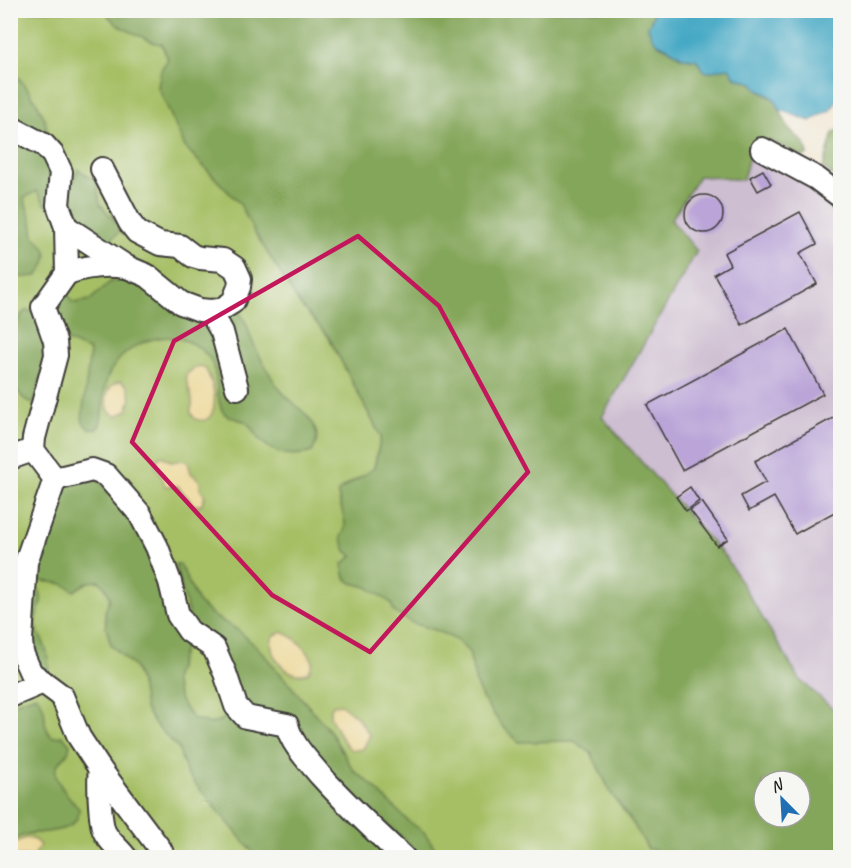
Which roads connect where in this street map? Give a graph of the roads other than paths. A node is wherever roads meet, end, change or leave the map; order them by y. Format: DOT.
graph roads {
  1 [pos="10,127"];
  2 [pos="762,149"];
  3 [pos="102,168"];
  4 [pos="840,196"];
  5 [pos="66,227"];
  6 [pos="160,244"];
  7 [pos="134,271"];
  8 [pos="67,273"];
  9 [pos="210,311"];
  10 [pos="237,388"];
  11 [pos="33,450"];
  12 [pos="10,458"];
  13 [pos="55,479"];
  14 [pos="16,646"];
  15 [pos="43,682"];
  16 [pos="10,696"];
  17 [pos="100,769"];
  18 [pos="126,858"];
  19 [pos="164,858"];
  20 [pos="404,858"];
  1 -- 5 [label="street"];
  2 -- 4 [label="street"];
  3 -- 6 [label="street"];
  5 -- 7 [label="street"];
  5 -- 8 [label="street"];
  6 -- 7 [label="street"];
  6 -- 9 [label="street"];
  7 -- 8 [label="street"];
  7 -- 9 [label="street"];
  8 -- 11 [label="street"];
  9 -- 10 [label="street"];
  11 -- 12 [label="street"];
  11 -- 13 [label="street"];
  13 -- 14 [label="street"];
  13 -- 20 [label="street"];
  14 -- 15 [label="street"];
  15 -- 16 [label="street"];
  15 -- 17 [label="street"];
  17 -- 18 [label="street"];
  17 -- 19 [label="street"];
}
